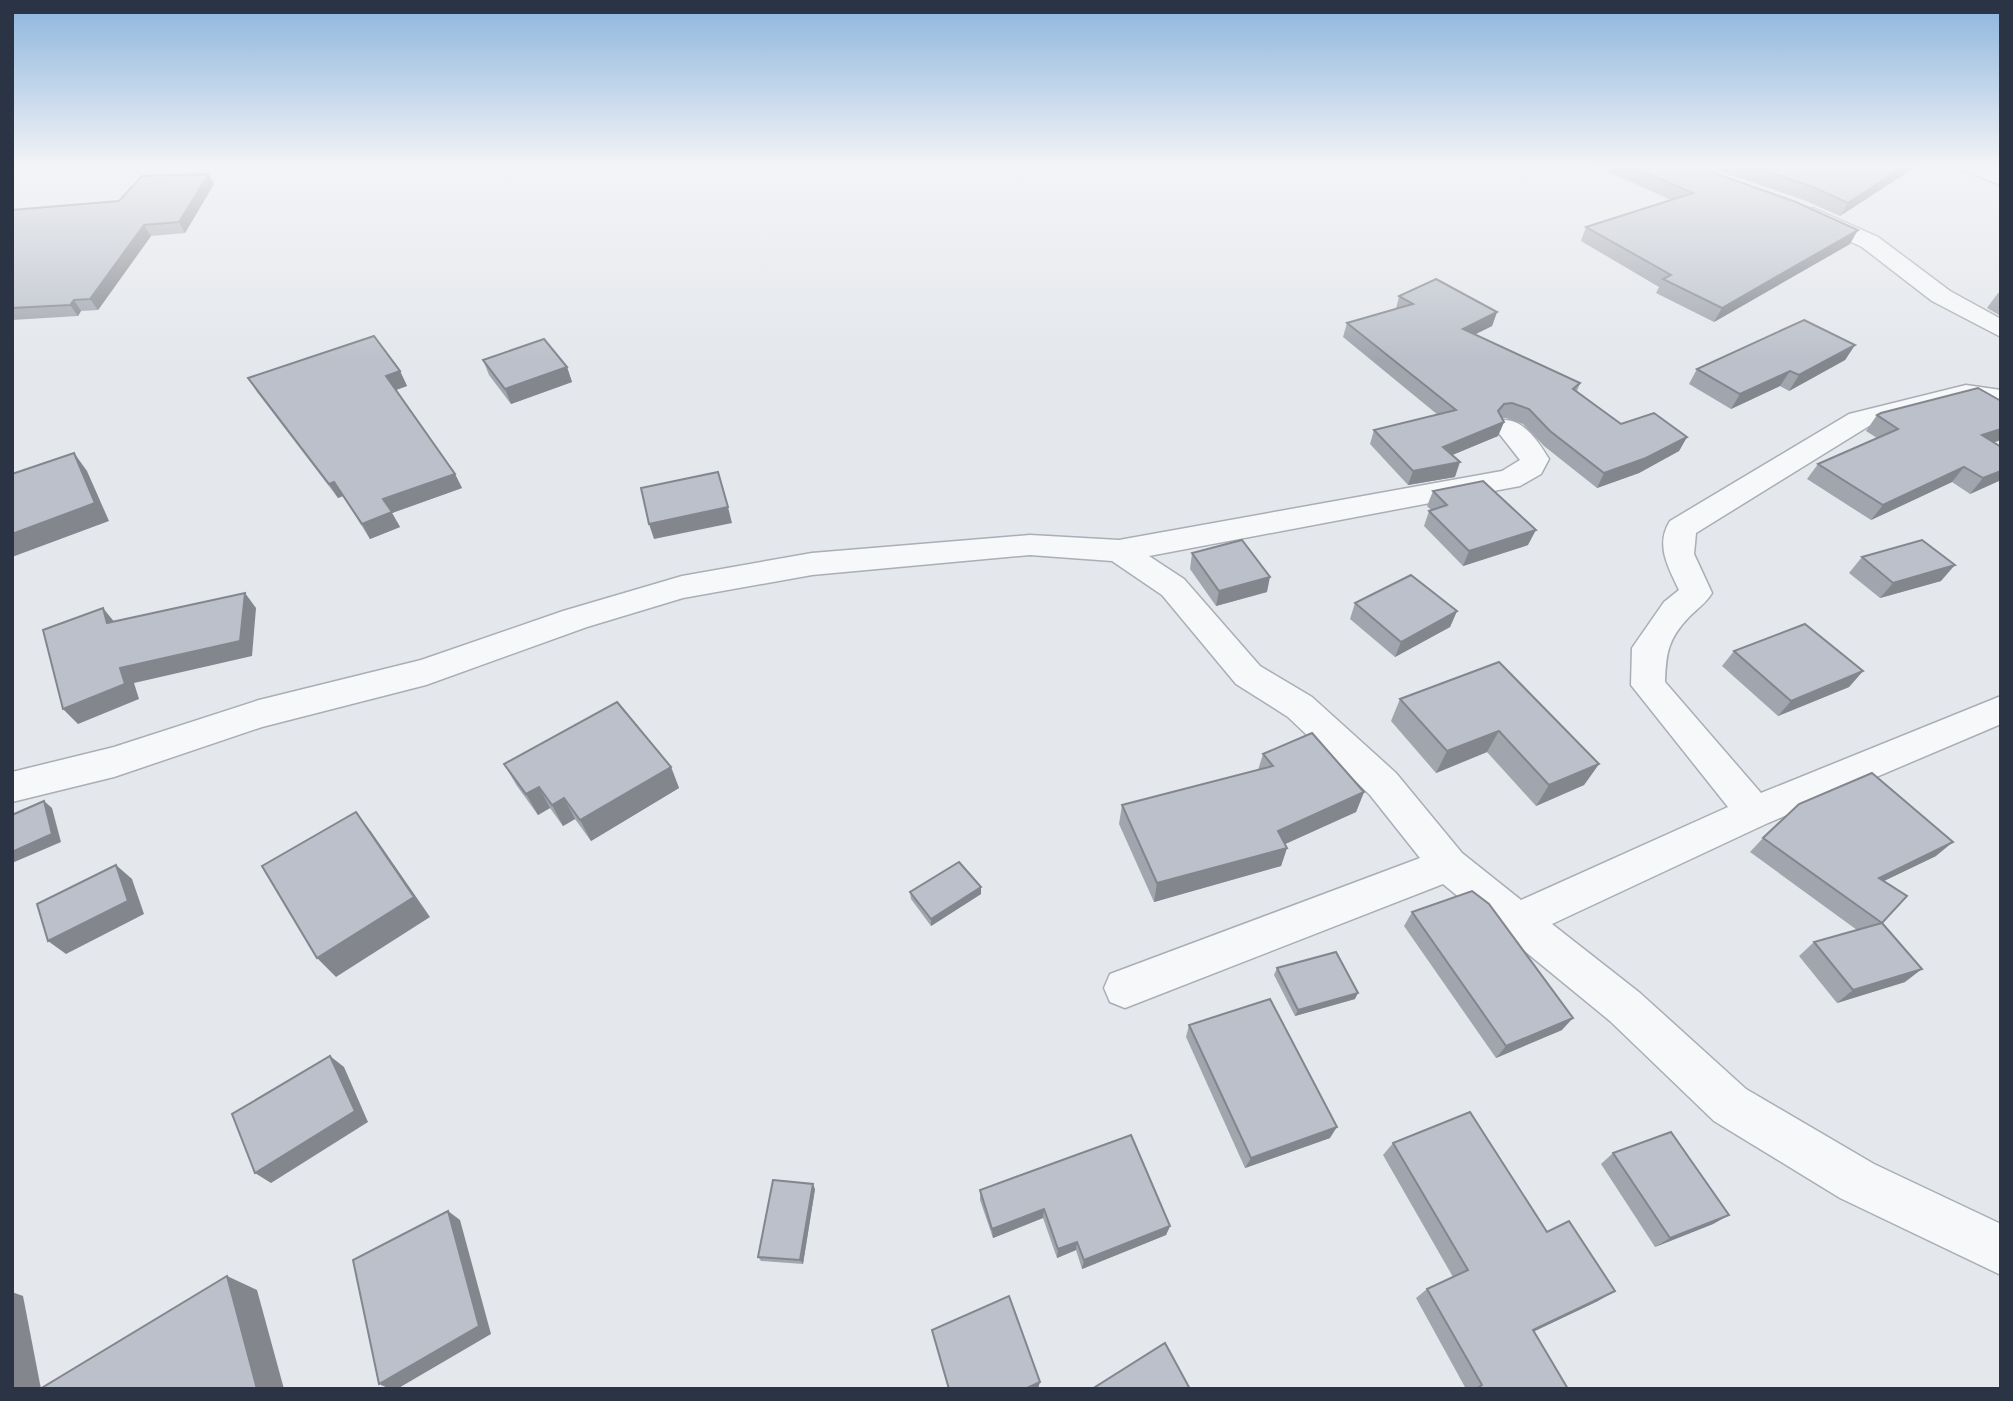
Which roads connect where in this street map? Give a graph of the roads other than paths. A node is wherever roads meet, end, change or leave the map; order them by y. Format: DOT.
graph roads {
  1 [pos="1843,229"];
  2 [pos="2001,329"];
  3 [pos="2001,398"];
  4 [pos="1508,427"];
  5 [pos="1119,551"];
  6 [pos="2001,709"];
  7 [pos="12,787"];
  8 [pos="1755,811"];
  9 [pos="1448,865"];
  10 [pos="1519,920"];
  11 [pos="1125,988"];
  12 [pos="2001,1250"];
  1 -- 2 [label="street"];
  3 -- 8 [label="street"];
  4 -- 5 [label="street"];
  5 -- 7 [label="street"];
  5 -- 9 [label="street"];
  6 -- 8 [label="street"];
  8 -- 10 [label="street"];
  9 -- 10 [label="street"];
  9 -- 11 [label="street"];
  10 -- 12 [label="street"];
}
